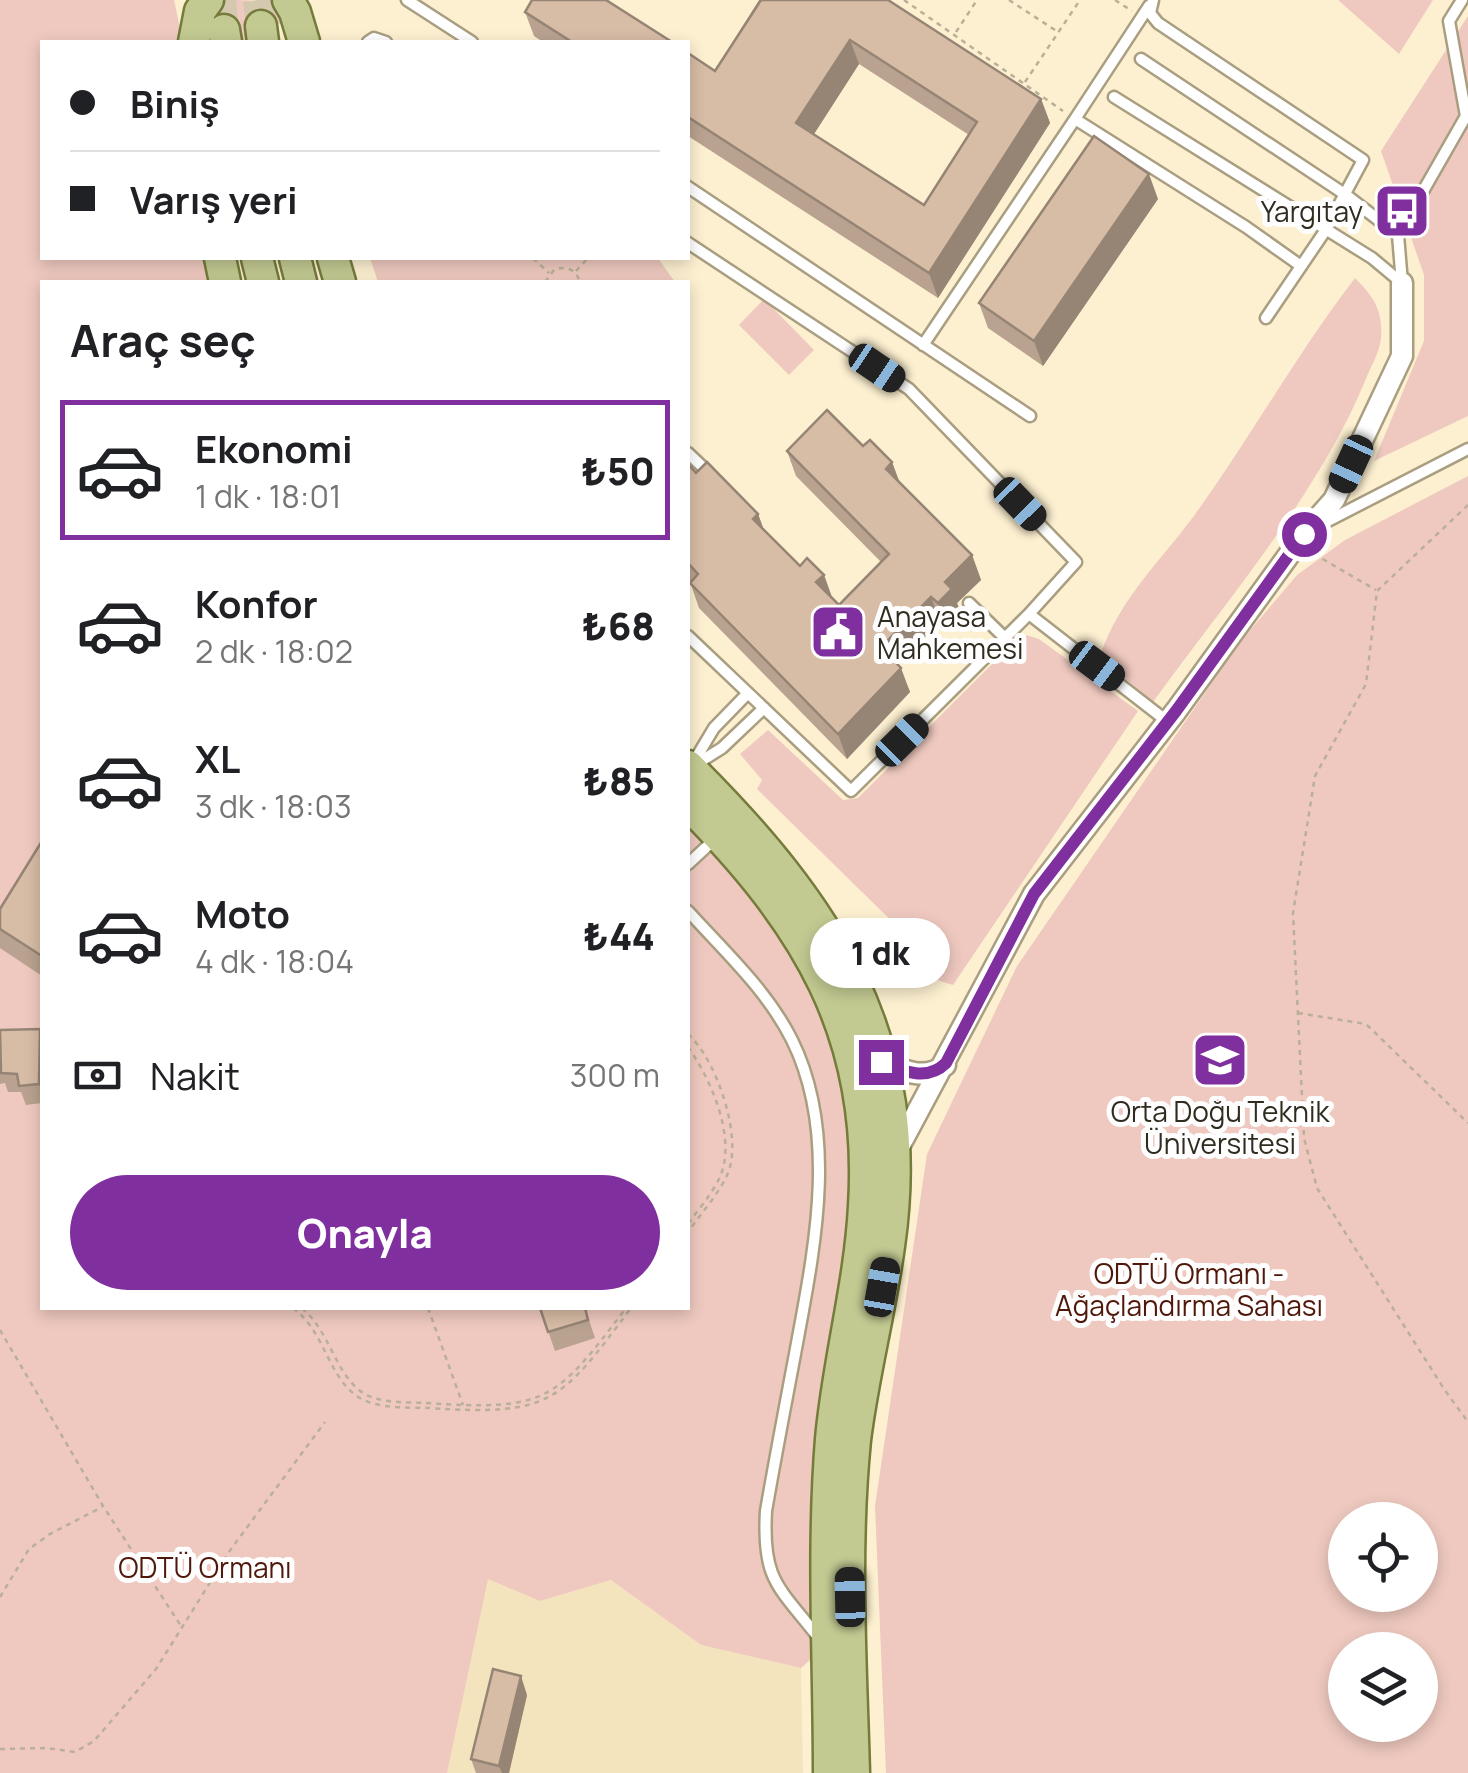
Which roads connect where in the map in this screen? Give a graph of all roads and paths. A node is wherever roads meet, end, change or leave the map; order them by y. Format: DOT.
graph roads {
  1 [pos="192,0"];
  2 [pos="208,0"];
  3 [pos="288,0"];
  4 [pos="305,0"];
  5 [pos="407,0"];
  6 [pos="904,0"];
  7 [pos="977,0"];
  8 [pos="1009,0"];
  9 [pos="1080,0"];
  10 [pos="1115,0"];
  11 [pos="1462,0"];
  12 [pos="1152,1"];
  13 [pos="426,6"];
  14 [pos="1142,18"];
  15 [pos="1058,32"];
  16 [pos="954,35"];
  17 [pos="193,40"];
  18 [pos="193,40"];
  19 [pos="303,40"];
  20 [pos="304,40"];
  21 [pos="469,40"];
  22 [pos="1140,60"];
  23 [pos="1024,84"];
  24 [pos="1114,97"];
  25 [pos="1075,119"];
  26 [pos="690,188"];
  27 [pos="1346,194"];
  28 [pos="1324,231"];
  29 [pos="1398,235"];
  30 [pos="690,243"];
  31 [pos="535,260"];
  32 [pos="586,260"];
  33 [pos="1301,266"];
  34 [pos="575,272"];
  35 [pos="550,273"];
  36 [pos="546,280"];
  37 [pos="579,280"];
  38 [pos="1402,283"];
  39 [pos="1266,318"];
  40 [pos="923,344"];
  41 [pos="1030,416"];
  42 [pos="1468,450"];
  43 [pos="690,454"];
  44 [pos="708,472"];
  45 [pos="1468,504"];
  46 [pos="1304,534"];
  47 [pos="1314,554"];
  48 [pos="1377,591"];
  49 [pos="969,603"];
  50 [pos="1029,614"];
  51 [pos="690,638"];
  52 [pos="1006,638"];
  53 [pos="748,693"];
  54 [pos="764,708"];
  55 [pos="1168,722"];
  56 [pos="690,765"];
  57 [pos="690,767"];
  58 [pos="690,770"];
  59 [pos="690,806"];
  60 [pos="720,836"];
  61 [pos="690,862"];
  62 [pos="690,913"];
  63 [pos="1297,1012"];
  64 [pos="690,1036"];
  65 [pos="690,1051"];
  66 [pos="881,1062"];
  67 [pos="946,1063"];
  68 [pos="1468,1124"];
  69 [pos="894,1156"];
  70 [pos="690,1221"];
  71 [pos="690,1229"];
  72 [pos="295,1310"];
  73 [pos="304,1310"];
  74 [pos="429,1310"];
  75 [pos="627,1310"];
  76 [pos="0,1330"];
  77 [pos="464,1408"];
  78 [pos="325,1422"];
  79 [pos="1468,1422"];
  80 [pos="103,1506"];
  81 [pos="0,1597"];
  82 [pos="182,1627"];
  83 [pos="826,1646"];
  84 [pos="0,1749"];
  85 [pos="829,1773"];
  86 [pos="854,1773"];
  1 -- 17 [label="street"];
  2 -- 18 [label="main road"];
  3 -- 19 [label="main road"];
  4 -- 20 [label="main road"];
  5 -- 13 [label="lane"];
  6 -- 16 [label="path"];
  7 -- 16 [label="path"];
  8 -- 15 [label="path"];
  9 -- 15 [label="path"];
  10 -- 14 [label="path"];
  11 -- 29 [label="lane"];
  12 -- 14 [label="lane"];
  12 -- 27 [label="lane"];
  13 -- 21 [label="lane"];
  14 -- 25 [label="lane"];
  15 -- 23 [label="path"];
  16 -- 23 [label="path"];
  22 -- 27 [label="lane"];
  23 -- 25 [label="path"];
  24 -- 28 [label="lane"];
  25 -- 33 [label="lane"];
  25 -- 40 [label="lane"];
  26 -- 40 [label="lane"];
  27 -- 28 [label="lane"];
  27 -- 29 [label="lane"];
  28 -- 33 [label="lane"];
  28 -- 38 [label="lane"];
  29 -- 38 [label="lane"];
  30 -- 50 [label="lane"];
  31 -- 35 [label="path"];
  32 -- 34 [label="path"];
  33 -- 39 [label="lane"];
  34 -- 35 [label="path"];
  34 -- 37 [label="path"];
  35 -- 36 [label="path"];
  38 -- 46 [label="street"];
  40 -- 41 [label="lane"];
  42 -- 46 [label="lane"];
  43 -- 44 [label="lane"];
  45 -- 48 [label="path"];
  46 -- 55 [label="street"];
  47 -- 48 [label="path"];
  48 -- 63 [label="path"];
  49 -- 52 [label="lane"];
  50 -- 52 [label="lane"];
  50 -- 55 [label="lane"];
  51 -- 53 [label="lane"];
  52 -- 54 [label="lane"];
  53 -- 54 [label="lane"];
  53 -- 56 [label="lane"];
  54 -- 57 [label="lane"];
  55 -- 67 [label="street"];
  58 -- 66 [label="main road"];
  59 -- 60 [label="main road"];
  60 -- 61 [label="lane"];
  60 -- 83 [label="main road"];
  62 -- 83 [label="lane"];
  63 -- 68 [label="path"];
  63 -- 79 [label="path"];
  64 -- 71 [label="path"];
  65 -- 70 [label="path"];
  66 -- 67 [label="street"];
  66 -- 69 [label="main road"];
  67 -- 69 [label="street"];
  69 -- 86 [label="main road"];
  72 -- 77 [label="path"];
  73 -- 77 [label="path"];
  74 -- 77 [label="path"];
  75 -- 77 [label="path"];
  76 -- 80 [label="path"];
  78 -- 82 [label="path"];
  80 -- 81 [label="path"];
  80 -- 82 [label="path"];
  82 -- 84 [label="path"];
  83 -- 85 [label="main road"];
}
